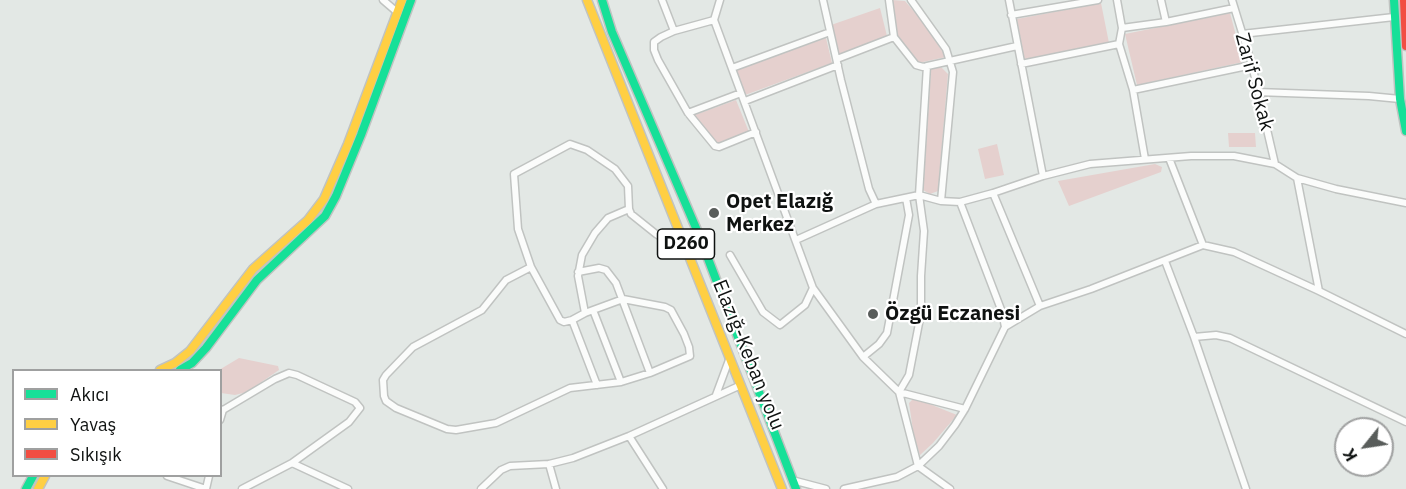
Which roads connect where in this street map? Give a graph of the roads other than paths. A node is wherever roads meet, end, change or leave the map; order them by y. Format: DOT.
graph roads {
  1 [pos="383,0"];
  2 [pos="402,0"];
  3 [pos="411,0"];
  4 [pos="587,0"];
  5 [pos="603,0"];
  6 [pos="662,0"];
  7 [pos="720,0"];
  8 [pos="823,0"];
  9 [pos="889,0"];
  10 [pos="910,0"];
  11 [pos="1009,0"];
  12 [pos="1098,0"];
  13 [pos="1118,0"];
  14 [pos="1161,0"];
  15 [pos="1232,0"];
  16 [pos="1394,0"];
  17 [pos="1404,0"];
  18 [pos="1234,8"];
  19 [pos="397,12"];
  20 [pos="1011,15"];
  21 [pos="1394,17"];
  22 [pos="714,20"];
  23 [pos="1166,22"];
  24 [pos="1122,28"];
  25 [pos="674,31"];
  26 [pos="830,32"];
  27 [pos="1242,34"];
  28 [pos="894,37"];
  29 [pos="1119,44"];
  30 [pos="1017,46"];
  31 [pos="1406,46"];
  32 [pos="838,62"];
  33 [pos="950,62"];
  34 [pos="1021,64"];
  35 [pos="1252,65"];
  36 [pos="927,66"];
  37 [pos="732,68"];
  38 [pos="1132,90"];
  39 [pos="1257,92"];
  40 [pos="741,93"];
  41 [pos="1400,99"];
  42 [pos="745,101"];
  43 [pos="688,113"];
  44 [pos="1406,131"];
  45 [pos="756,132"];
  46 [pos="1169,158"];
  47 [pos="1144,159"];
  48 [pos="1275,164"];
  49 [pos="1042,176"];
  50 [pos="1297,178"];
  51 [pos="993,193"];
  52 [pos="920,195"];
  53 [pos="906,198"];
  54 [pos="941,201"];
  55 [pos="960,202"];
  56 [pos="1406,202"];
  57 [pos="876,204"];
  58 [pos="629,209"];
  59 [pos="701,240"];
  60 [pos="796,240"];
  61 [pos="1203,245"];
  62 [pos="686,246"];
  63 [pos="730,255"];
  64 [pos="1165,261"];
  65 [pos="531,267"];
  66 [pos="578,272"];
  67 [pos="813,288"];
  68 [pos="1319,291"];
  69 [pos="623,299"];
  70 [pos="1040,306"];
  71 [pos="593,310"];
  72 [pos="585,313"];
  73 [pos="572,320"];
  74 [pos="1005,327"];
  75 [pos="1406,334"];
  76 [pos="1194,337"];
  77 [pos="731,357"];
  78 [pos="863,357"];
  79 [pos="162,369"];
  80 [pos="182,369"];
  81 [pos="650,373"];
  82 [pos="621,382"];
  83 [pos="742,384"];
  84 [pos="597,385"];
  85 [pos="899,392"];
  86 [pos="716,395"];
  87 [pos="965,409"];
  88 [pos="222,410"];
  89 [pos="1406,422"];
  90 [pos="629,436"];
  91 [pos="292,463"];
  92 [pos="549,464"];
  93 [pos="918,466"];
  94 [pos="170,477"];
  95 [pos="792,480"];
  96 [pos="206,489"];
  97 [pos="242,489"];
  98 [pos="348,489"];
  99 [pos="481,489"];
  100 [pos="556,489"];
  101 [pos="663,489"];
  102 [pos="782,489"];
  103 [pos="796,489"];
  104 [pos="826,489"];
  105 [pos="844,489"];
  106 [pos="950,489"];
  107 [pos="1246,489"];
  1 -- 19 [label="street"];
  2 -- 19 [label="main road"];
  3 -- 80 [label="main road"];
  4 -- 62 [label="main road, Elazığ-Keban yolu / D260"];
  5 -- 59 [label="main road, Elazığ-Keban yolu / D260"];
  6 -- 25 [label="street"];
  7 -- 22 [label="street"];
  8 -- 26 [label="street"];
  9 -- 28 [label="street"];
  10 -- 33 [label="street"];
  11 -- 20 [label="street"];
  12 -- 20 [label="street"];
  13 -- 24 [label="street"];
  14 -- 23 [label="street"];
  15 -- 18 [label="street, Zarif Sokak"];
  16 -- 21 [label="main road"];
  17 -- 31 [label="main road"];
  18 -- 23 [label="street"];
  18 -- 27 [label="street, Zarif Sokak"];
  19 -- 79 [label="main road"];
  20 -- 30 [label="street"];
  21 -- 27 [label="street"];
  21 -- 41 [label="main road"];
  22 -- 25 [label="street"];
  22 -- 37 [label="street"];
  23 -- 24 [label="street"];
  24 -- 29 [label="street"];
  25 -- 43 [label="street"];
  26 -- 32 [label="street"];
  26 -- 37 [label="street"];
  27 -- 35 [label="street, Zarif Sokak"];
  28 -- 32 [label="street"];
  28 -- 36 [label="street"];
  29 -- 34 [label="street"];
  29 -- 38 [label="street"];
  30 -- 33 [label="street"];
  30 -- 34 [label="street"];
  32 -- 42 [label="street"];
  32 -- 57 [label="street"];
  33 -- 36 [label="street"];
  33 -- 54 [label="street"];
  34 -- 49 [label="street"];
  35 -- 38 [label="street"];
  35 -- 39 [label="street, Zarif Sokak"];
  36 -- 52 [label="street"];
  37 -- 40 [label="street"];
  38 -- 47 [label="street"];
  39 -- 41 [label="street"];
  39 -- 48 [label="street, Zarif Sokak"];
  40 -- 42 [label="street"];
  40 -- 43 [label="street"];
  41 -- 44 [label="main road"];
  42 -- 45 [label="street"];
  43 -- 45 [label="street"];
  45 -- 60 [label="street"];
  46 -- 47 [label="street"];
  46 -- 48 [label="street"];
  46 -- 61 [label="street"];
  47 -- 49 [label="street"];
  48 -- 50 [label="street"];
  49 -- 51 [label="street"];
  50 -- 56 [label="street"];
  50 -- 68 [label="street"];
  51 -- 55 [label="street"];
  51 -- 70 [label="street"];
  52 -- 53 [label="street"];
  52 -- 54 [label="street"];
  52 -- 85 [label="street"];
  53 -- 57 [label="street"];
  53 -- 78 [label="street"];
  54 -- 55 [label="street"];
  55 -- 74 [label="street"];
  57 -- 60 [label="street"];
  58 -- 62 [label="street"];
  58 -- 65 [label="street"];
  58 -- 66 [label="street"];
  59 -- 62 [label="street"];
  59 -- 95 [label="main road, Elazığ-Keban yolu / D260"];
  60 -- 67 [label="street"];
  61 -- 64 [label="street"];
  61 -- 68 [label="street"];
  62 -- 77 [label="main road, Elazığ-Keban yolu / D260"];
  63 -- 67 [label="street"];
  64 -- 70 [label="street"];
  64 -- 76 [label="street"];
  65 -- 73 [label="street"];
  65 -- 84 [label="street"];
  66 -- 69 [label="street"];
  66 -- 72 [label="street"];
  67 -- 78 [label="street"];
  68 -- 75 [label="street"];
  69 -- 71 [label="street"];
  69 -- 81 [label="street"];
  69 -- 81 [label="street"];
  70 -- 74 [label="street"];
  71 -- 72 [label="street"];
  71 -- 82 [label="street"];
  72 -- 73 [label="street"];
  73 -- 84 [label="street"];
  74 -- 87 [label="street"];
  76 -- 89 [label="street"];
  76 -- 107 [label="street"];
  77 -- 83 [label="main road, Elazığ-Keban yolu / D260"];
  77 -- 86 [label="street"];
  78 -- 85 [label="street"];
  81 -- 82 [label="street"];
  82 -- 84 [label="street"];
  83 -- 86 [label="street"];
  83 -- 102 [label="main road, Elazığ-Keban yolu / D260"];
  85 -- 87 [label="street"];
  85 -- 93 [label="street"];
  86 -- 90 [label="street"];
  87 -- 93 [label="street"];
  88 -- 91 [label="street"];
  90 -- 92 [label="street"];
  90 -- 101 [label="street"];
  91 -- 97 [label="street"];
  91 -- 98 [label="street"];
  92 -- 99 [label="street"];
  92 -- 100 [label="street"];
  93 -- 105 [label="street"];
  93 -- 106 [label="street"];
  94 -- 96 [label="street"];
  95 -- 103 [label="main road, Elazığ-Keban yolu / D260"];
  95 -- 104 [label="street"];
}
